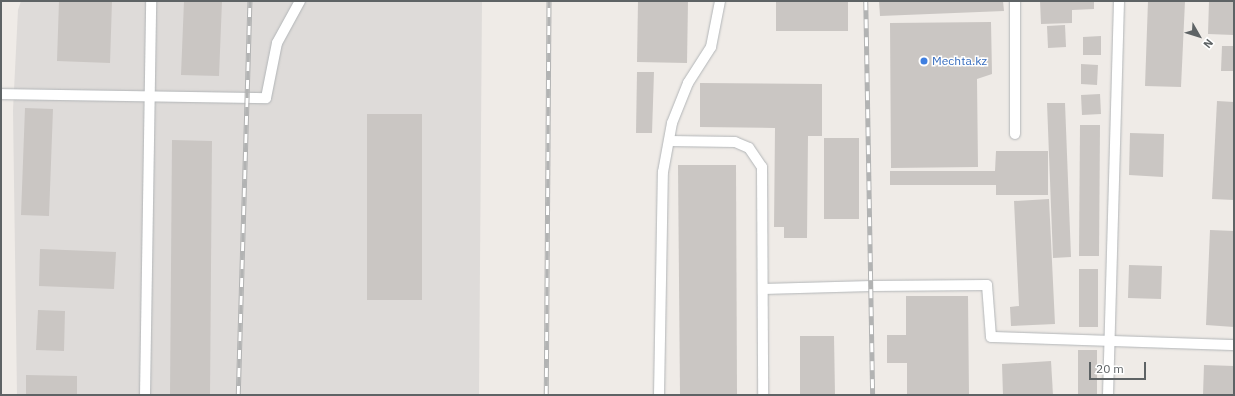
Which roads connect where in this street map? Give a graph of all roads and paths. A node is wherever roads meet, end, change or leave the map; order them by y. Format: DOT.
graph roads {
  1 [pos="151,1"];
  2 [pos="300,1"];
  3 [pos="720,1"];
  4 [pos="1015,1"];
  5 [pos="1119,1"];
  6 [pos="1,94"];
  7 [pos="150,96"];
  8 [pos="1015,134"];
  9 [pos="669,141"];
  10 [pos="763,289"];
  11 [pos="1109,339"];
  12 [pos="1234,345"];
  13 [pos="145,395"];
  14 [pos="659,395"];
  15 [pos="763,395"];
  16 [pos="1108,395"];
  1 -- 7 [label="lane"];
  2 -- 7 [label="lane"];
  3 -- 9 [label="lane"];
  4 -- 8 [label="lane"];
  5 -- 11 [label="lane"];
  6 -- 7 [label="lane"];
  7 -- 13 [label="lane"];
  9 -- 10 [label="lane"];
  9 -- 14 [label="lane"];
  10 -- 11 [label="lane"];
  10 -- 15 [label="lane"];
  11 -- 12 [label="lane"];
  11 -- 16 [label="lane"];
}
